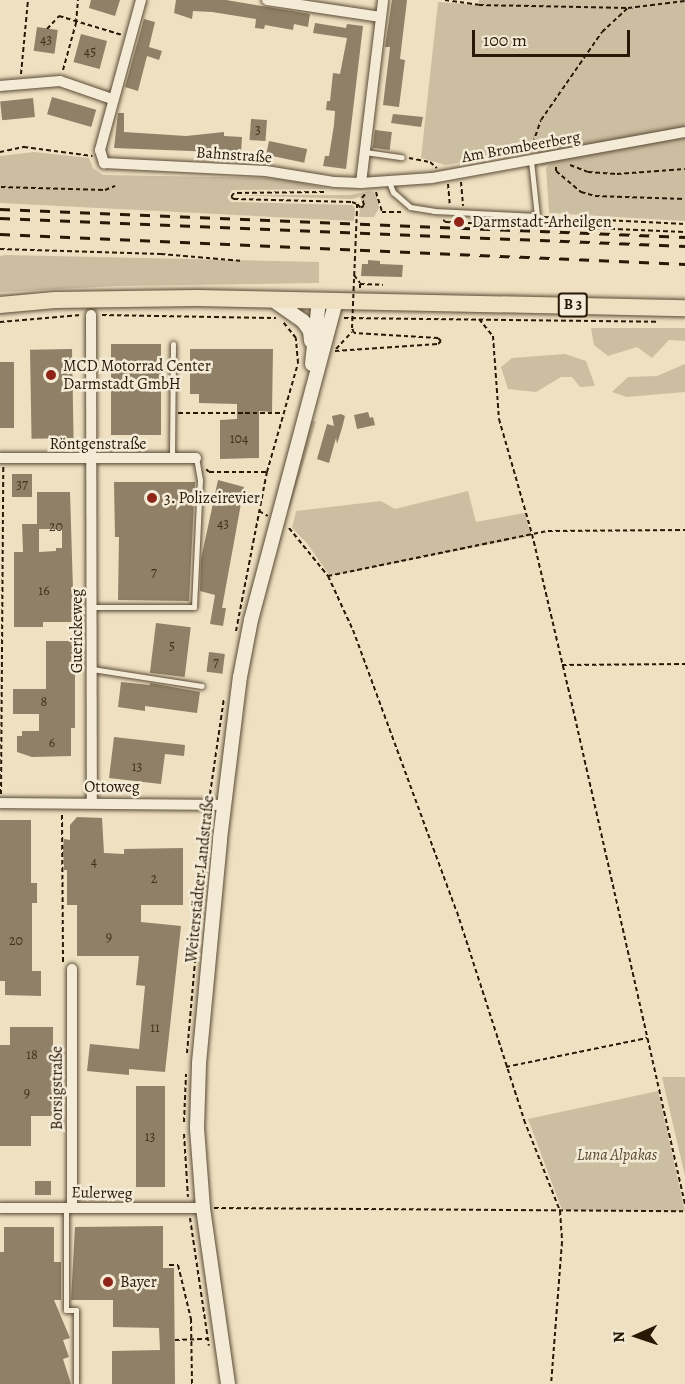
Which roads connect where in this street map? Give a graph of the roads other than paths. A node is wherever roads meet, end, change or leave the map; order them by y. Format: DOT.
graph roads {
  1 [pos="141,0"];
  2 [pos="267,0"];
  3 [pos="383,0"];
  4 [pos="381,16"];
  5 [pos="0,86"];
  6 [pos="112,99"];
  7 [pos="685,132"];
  8 [pos="365,152"];
  9 [pos="402,157"];
  10 [pos="531,161"];
  11 [pos="388,181"];
  12 [pos="365,187"];
  13 [pos="273,300"];
  14 [pos="319,301"];
  15 [pos="336,301"];
  16 [pos="0,305"];
  17 [pos="685,308"];
  18 [pos="92,315"];
  19 [pos="173,344"];
  20 [pos="312,354"];
  21 [pos="313,385"];
  22 [pos="2,458"];
  23 [pos="172,458"];
  24 [pos="196,458"];
  25 [pos="92,459"];
  26 [pos="92,607"];
  27 [pos="92,669"];
  28 [pos="202,686"];
  29 [pos="92,802"];
  30 [pos="0,803"];
  31 [pos="224,805"];
  32 [pos="72,969"];
  33 [pos="0,1208"];
  34 [pos="69,1208"];
  35 [pos="202,1208"];
  36 [pos="76,1384"];
  37 [pos="228,1384"];
  1 -- 6 [label="street"];
  2 -- 4 [label="street"];
  3 -- 4 [label="street"];
  4 -- 8 [label="street"];
  5 -- 6 [label="street"];
  6 -- 12 [label="street, Bahnstraße"];
  7 -- 10 [label="street, Am Brombeerberg"];
  8 -- 9 [label="lane"];
  8 -- 12 [label="street"];
  10 -- 11 [label="street, Am Brombeerberg"];
  10 -- 11 [label="lane"];
  11 -- 12 [label="street, Am Brombeerberg"];
  13 -- 14 [label="main road, B 3"];
  13 -- 16 [label="main road, B 3"];
  13 -- 20 [label="street"];
  14 -- 15 [label="main road, B 3"];
  14 -- 20 [label="street, Weiterstädter Landstraße"];
  15 -- 17 [label="main road, B 3"];
  15 -- 21 [label="street, Weiterstädter Landstraße"];
  18 -- 25 [label="street, Guerickeweg"];
  19 -- 23 [label="lane"];
  20 -- 21 [label="street, Weiterstädter Landstraße"];
  21 -- 31 [label="street, Weiterstädter Landstraße"];
  22 -- 25 [label="street, Röntgenstraße"];
  23 -- 24 [label="street, Röntgenstraße"];
  23 -- 25 [label="street, Röntgenstraße"];
  24 -- 26 [label="lane"];
  25 -- 26 [label="street, Guerickeweg"];
  26 -- 27 [label="street, Guerickeweg"];
  27 -- 28 [label="lane"];
  27 -- 29 [label="street, Guerickeweg"];
  29 -- 30 [label="street, Ottoweg"];
  29 -- 31 [label="street, Ottoweg"];
  31 -- 35 [label="street, Weiterstädter Landstraße"];
  32 -- 34 [label="street, Borsigstraße"];
  33 -- 34 [label="street, Eulerweg"];
  34 -- 35 [label="street, Eulerweg"];
  34 -- 36 [label="lane"];
  35 -- 37 [label="street, Weiterstädter Landstraße"];
}
